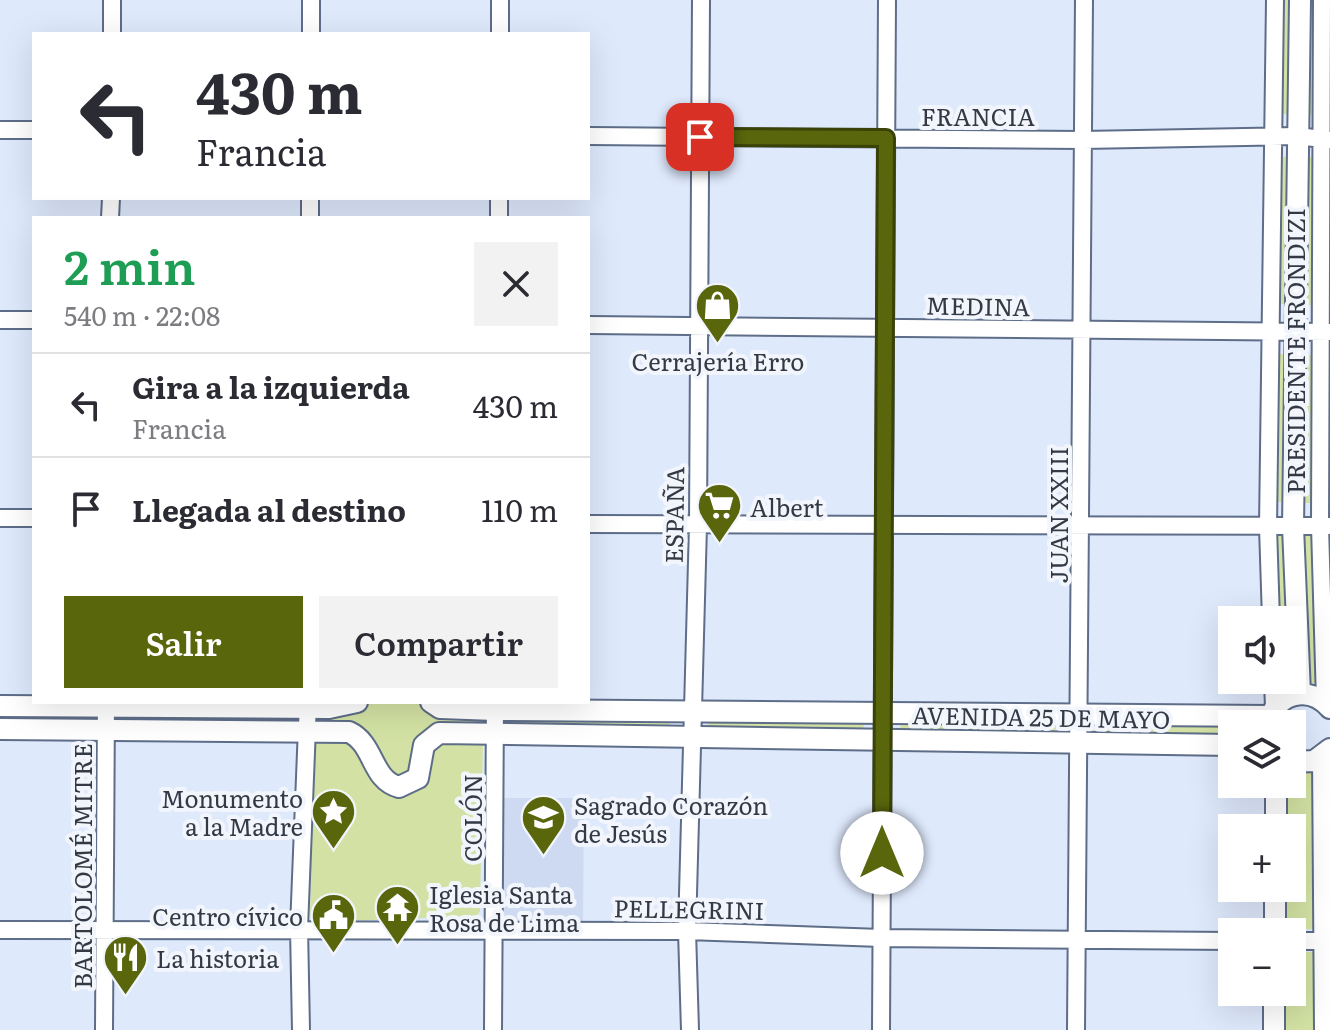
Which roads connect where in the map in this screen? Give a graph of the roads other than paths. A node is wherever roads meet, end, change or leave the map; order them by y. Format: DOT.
graph roads {
  1 [pos="112,0"];
  2 [pos="311,0"];
  3 [pos="500,0"];
  4 [pos="701,0"];
  5 [pos="887,0"];
  6 [pos="1084,0"];
  7 [pos="1275,0"];
  8 [pos="1300,0"];
  9 [pos="1322,0"];
  10 [pos="112,32"];
  11 [pos="311,32"];
  12 [pos="500,32"];
  13 [pos="0,130"];
  14 [pos="32,130"];
  15 [pos="590,136"];
  16 [pos="1298,136"];
  17 [pos="700,137"];
  18 [pos="1273,137"];
  19 [pos="886,138"];
  20 [pos="1083,140"];
  21 [pos="1325,140"];
  22 [pos="0,320"];
  23 [pos="32,320"];
  24 [pos="590,325"];
  25 [pos="699,327"];
  26 [pos="885,328"];
  27 [pos="1082,330"];
  28 [pos="1272,332"];
  29 [pos="1293,332"];
  30 [pos="1325,332"];
  31 [pos="0,518"];
  32 [pos="32,518"];
  33 [pos="590,524"];
  34 [pos="698,525"];
  35 [pos="884,526"];
  36 [pos="1325,526"];
  37 [pos="1268,527"];
  38 [pos="1293,527"];
  39 [pos="1081,528"];
  40 [pos="1271,606"];
  41 [pos="1296,606"];
  42 [pos="1300,694"];
  43 [pos="106,704"];
  44 [pos="352,704"];
  45 [pos="434,704"];
  46 [pos="308,705"];
  47 [pos="1327,705"];
  48 [pos="0,706"];
  49 [pos="495,706"];
  50 [pos="1275,710"];
  51 [pos="691,711"];
  52 [pos="883,713"];
  53 [pos="1080,715"];
  54 [pos="1218,716"];
  55 [pos="0,729"];
  56 [pos="106,730"];
  57 [pos="308,731"];
  58 [pos="495,735"];
  59 [pos="690,737"];
  60 [pos="882,740"];
  61 [pos="1080,742"];
  62 [pos="1218,745"];
  63 [pos="1326,753"];
  64 [pos="1306,762"];
  65 [pos="299,928"];
  66 [pos="0,930"];
  67 [pos="104,930"];
  68 [pos="494,930"];
  69 [pos="687,931"];
  70 [pos="881,938"];
  71 [pos="1078,940"];
  72 [pos="1218,941"];
  73 [pos="1306,941"];
  74 [pos="1327,941"];
  75 [pos="1274,1006"];
  76 [pos="104,1030"];
  77 [pos="301,1030"];
  78 [pos="493,1030"];
  79 [pos="690,1030"];
  80 [pos="881,1030"];
  81 [pos="1076,1030"];
  82 [pos="1274,1030"];
  83 [pos="1325,1030"];
  1 -- 10 [label="street"];
  2 -- 11 [label="street"];
  3 -- 12 [label="street"];
  4 -- 17 [label="street, ESPAÑA"];
  5 -- 19 [label="street"];
  6 -- 20 [label="street, JUAN XXIII"];
  7 -- 18 [label="street, PRESIDENTE FRONDIZI"];
  8 -- 16 [label="main road, PRESIDENTE FRONDIZI"];
  9 -- 21 [label="street, PRESIDENTE FRONDIZI"];
  13 -- 14 [label="street"];
  15 -- 17 [label="street, FRANCIA"];
  16 -- 18 [label="street, FRANCIA"];
  16 -- 21 [label="street, FRANCIA"];
  16 -- 29 [label="main road, PRESIDENTE FRONDIZI"];
  17 -- 19 [label="street, FRANCIA"];
  17 -- 25 [label="street, ESPAÑA"];
  18 -- 20 [label="street, FRANCIA"];
  18 -- 28 [label="street, PRESIDENTE FRONDIZI"];
  19 -- 20 [label="street, FRANCIA"];
  19 -- 26 [label="street"];
  20 -- 27 [label="street, JUAN XXIII"];
  21 -- 30 [label="street, PRESIDENTE FRONDIZI"];
  22 -- 23 [label="street"];
  24 -- 25 [label="street, MEDINA"];
  25 -- 26 [label="street, MEDINA"];
  25 -- 34 [label="street, ESPAÑA"];
  26 -- 27 [label="street, MEDINA"];
  26 -- 35 [label="street"];
  27 -- 28 [label="street, MEDINA"];
  27 -- 39 [label="street, JUAN XXIII"];
  28 -- 29 [label="street, MEDINA"];
  28 -- 37 [label="street, PRESIDENTE FRONDIZI"];
  29 -- 30 [label="street, MEDINA"];
  29 -- 38 [label="main road, PRESIDENTE FRONDIZI"];
  30 -- 36 [label="street, PRESIDENTE FRONDIZI"];
  31 -- 32 [label="street"];
  33 -- 34 [label="street"];
  34 -- 35 [label="street"];
  34 -- 51 [label="street, ESPAÑA"];
  35 -- 39 [label="street"];
  35 -- 52 [label="street"];
  36 -- 38 [label="street"];
  36 -- 47 [label="street, PRESIDENTE FRONDIZI"];
  37 -- 38 [label="street"];
  37 -- 39 [label="street"];
  37 -- 40 [label="street, PRESIDENTE FRONDIZI"];
  38 -- 41 [label="main road, PRESIDENTE FRONDIZI"];
  39 -- 53 [label="street, JUAN XXIII"];
  42 -- 47 [label="main road"];
  42 -- 50 [label="main road"];
  43 -- 46 [label="main road"];
  43 -- 48 [label="main road"];
  43 -- 56 [label="street, BARTOLOMÉ MITRE"];
  44 -- 46 [label="main road"];
  45 -- 49 [label="main road, AVENIDA 25 DE MAYO"];
  46 -- 57 [label="street"];
  49 -- 51 [label="main road, AVENIDA 25 DE MAYO"];
  49 -- 58 [label="street, COLÓN"];
  51 -- 52 [label="main road, AVENIDA 25 DE MAYO"];
  51 -- 59 [label="street, ESPAÑA"];
  52 -- 53 [label="main road, AVENIDA 25 DE MAYO"];
  52 -- 60 [label="street"];
  53 -- 54 [label="main road, AVENIDA 25 DE MAYO"];
  53 -- 61 [label="street, JUAN XXIII"];
  55 -- 56 [label="main road, AVENIDA 25 DE MAYO"];
  56 -- 57 [label="main road, AVENIDA 25 DE MAYO"];
  56 -- 67 [label="street, BARTOLOMÉ MITRE"];
  57 -- 58 [label="main road, AVENIDA 25 DE MAYO"];
  57 -- 65 [label="street"];
  58 -- 59 [label="main road, AVENIDA 25 DE MAYO"];
  58 -- 68 [label="street, COLÓN"];
  59 -- 60 [label="main road, AVENIDA 25 DE MAYO"];
  59 -- 69 [label="street, ESPAÑA"];
  60 -- 61 [label="main road, AVENIDA 25 DE MAYO"];
  60 -- 70 [label="street"];
  61 -- 62 [label="main road, AVENIDA 25 DE MAYO"];
  61 -- 71 [label="street, JUAN XXIII"];
  63 -- 64 [label="main road"];
  63 -- 74 [label="main road"];
  65 -- 67 [label="street, PELLEGRINI"];
  65 -- 68 [label="street, PELLEGRINI"];
  65 -- 77 [label="street"];
  66 -- 67 [label="street, PELLEGRINI"];
  67 -- 76 [label="street, BARTOLOMÉ MITRE"];
  68 -- 69 [label="street, PELLEGRINI"];
  68 -- 78 [label="street, COLÓN"];
  69 -- 70 [label="street, PELLEGRINI"];
  69 -- 79 [label="street, ESPAÑA"];
  70 -- 71 [label="street, PELLEGRINI"];
  70 -- 80 [label="street"];
  71 -- 72 [label="street, PELLEGRINI"];
  71 -- 81 [label="street, JUAN XXIII"];
  73 -- 74 [label="street"];
  74 -- 83 [label="main road"];
  75 -- 82 [label="main road"];
}
